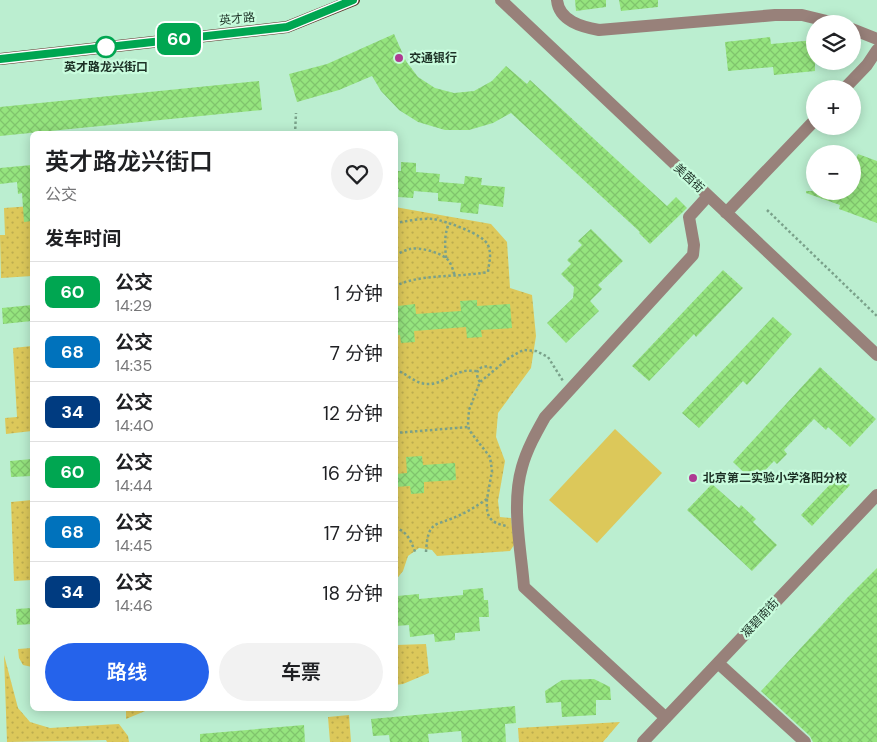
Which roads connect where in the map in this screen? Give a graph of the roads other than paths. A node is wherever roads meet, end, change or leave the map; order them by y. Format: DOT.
graph roads {
  1 [pos="332,0"];
  2 [pos="354,0"];
  3 [pos="501,0"];
  4 [pos="557,0"];
  5 [pos="806,16"];
  6 [pos="861,33"];
  7 [pos="877,39"];
  8 [pos="877,50"];
  9 [pos="0,51"];
  10 [pos="0,60"];
  11 [pos="853,80"];
  12 [pos="806,129"];
  13 [pos="708,196"];
  14 [pos="726,213"];
  15 [pos="877,356"];
  16 [pos="877,494"];
  17 [pos="718,663"];
  18 [pos="666,718"];
  19 [pos="643,742"];
  20 [pos="805,742"];
  1 -- 9 [label="main road, 英才路"];
  2 -- 10 [label="main road, 英才路"];
  3 -- 13 [label="street, 美茵街"];
  4 -- 5 [label="street"];
  6 -- 7 [label="street"];
  8 -- 11 [label="street"];
  12 -- 14 [label="street"];
  13 -- 14 [label="street, 美茵街"];
  13 -- 18 [label="street"];
  14 -- 15 [label="street, 美茵街"];
  16 -- 17 [label="street, 凝碧南街"];
  17 -- 18 [label="street, 凝碧南街"];
  17 -- 20 [label="street"];
  18 -- 19 [label="street, 凝碧南街"];
}
